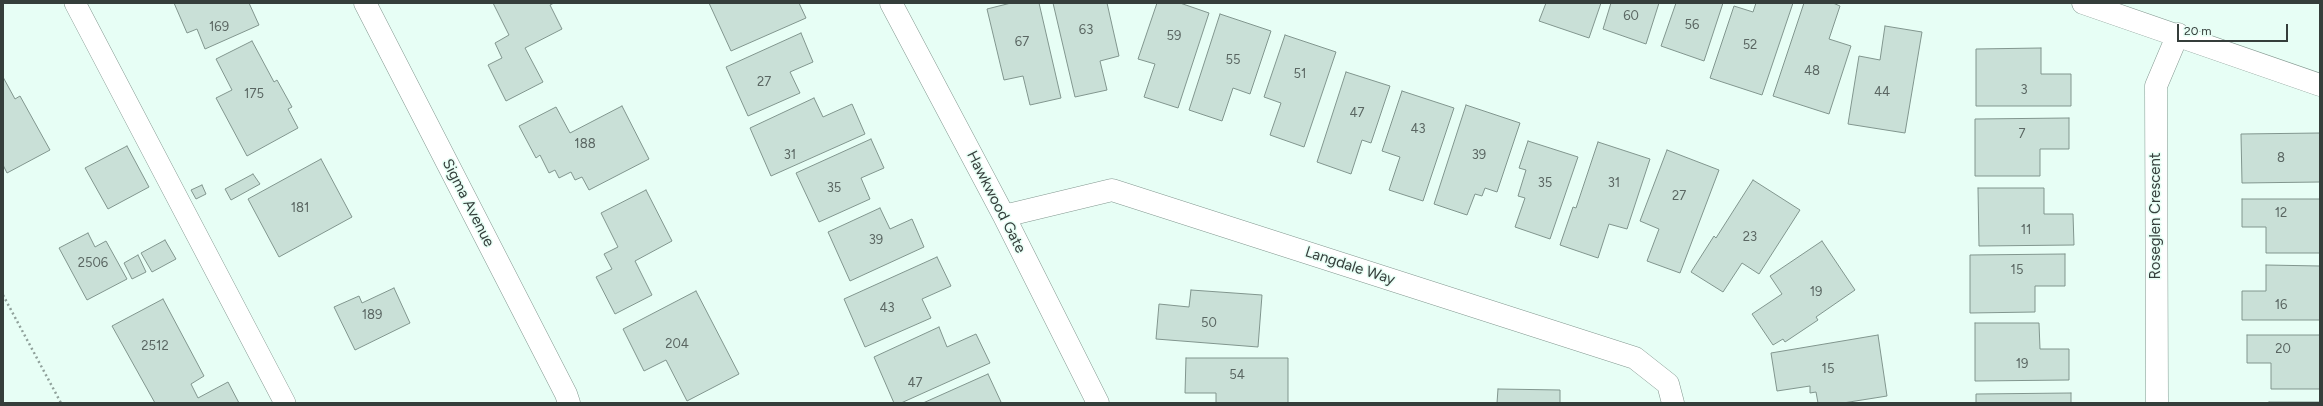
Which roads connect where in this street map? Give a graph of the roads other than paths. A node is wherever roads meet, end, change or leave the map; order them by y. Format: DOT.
graph roads {
  1 [pos="75,3"];
  2 [pos="365,3"];
  3 [pos="891,3"];
  4 [pos="2083,3"];
  5 [pos="2178,34"];
  6 [pos="2320,85"];
  7 [pos="1004,216"];
  8 [pos="285,403"];
  9 [pos="569,403"];
  10 [pos="1098,403"];
  11 [pos="1673,403"];
  12 [pos="2157,403"];
  1 -- 8 [label="lane"];
  2 -- 9 [label="street, Sigma Avenue"];
  3 -- 7 [label="street, Hawkwood Gate"];
  4 -- 5 [label="street"];
  5 -- 6 [label="street"];
  5 -- 12 [label="street, Roseglen Crescent"];
  7 -- 10 [label="street, Hawkwood Gate"];
  7 -- 11 [label="street, Langdale Way"];
}
